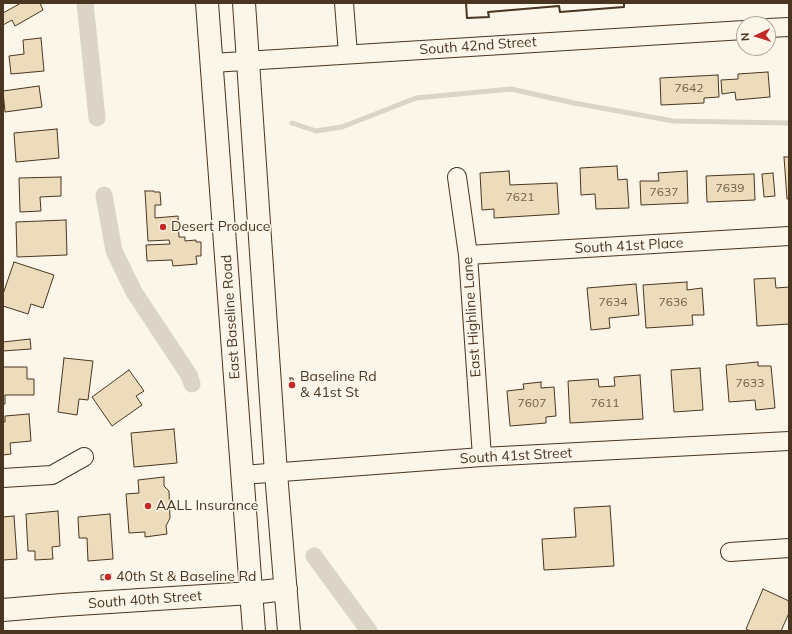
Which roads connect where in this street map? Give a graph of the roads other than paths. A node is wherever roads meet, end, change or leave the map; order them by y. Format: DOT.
graph roads {
  1 [pos="207,3"];
  2 [pos="244,3"];
  3 [pos="344,3"];
  4 [pos="789,27"];
  5 [pos="776,28"];
  6 [pos="736,30"];
  7 [pos="348,54"];
  8 [pos="248,60"];
  9 [pos="212,63"];
  10 [pos="457,177"];
  11 [pos="789,236"];
  12 [pos="468,255"];
  13 [pos="789,441"];
  14 [pos="84,457"];
  15 [pos="482,457"];
  16 [pos="276,473"];
  17 [pos="242,475"];
  18 [pos="3,478"];
  19 [pos="789,548"];
  20 [pos="730,552"];
  21 [pos="286,589"];
  22 [pos="251,593"];
  23 [pos="3,610"];
  24 [pos="254,631"];
  25 [pos="289,631"];
  1 -- 9 [label="main road, East Baseline Road"];
  2 -- 8 [label="main road"];
  3 -- 7 [label="street"];
  4 -- 5 [label="street"];
  6 -- 7 [label="street, South 42nd Street"];
  7 -- 8 [label="street, South 42nd Street"];
  8 -- 9 [label="street, South 42nd Street"];
  8 -- 16 [label="main road"];
  9 -- 17 [label="main road, East Baseline Road"];
  10 -- 12 [label="street, East Highline Lane"];
  11 -- 12 [label="street, South 41st Place"];
  12 -- 15 [label="street, East Highline Lane"];
  13 -- 15 [label="street, South 41st Street"];
  14 -- 18 [label="street"];
  15 -- 16 [label="street, South 41st Street"];
  16 -- 17 [label="street, South 41st Street"];
  16 -- 21 [label="main road"];
  17 -- 22 [label="main road, East Baseline Road"];
  19 -- 20 [label="street"];
  21 -- 22 [label="main road, South 40th Street"];
  21 -- 25 [label="main road"];
  22 -- 23 [label="main road, South 40th Street"];
  22 -- 24 [label="main road, East Baseline Road"];
}
